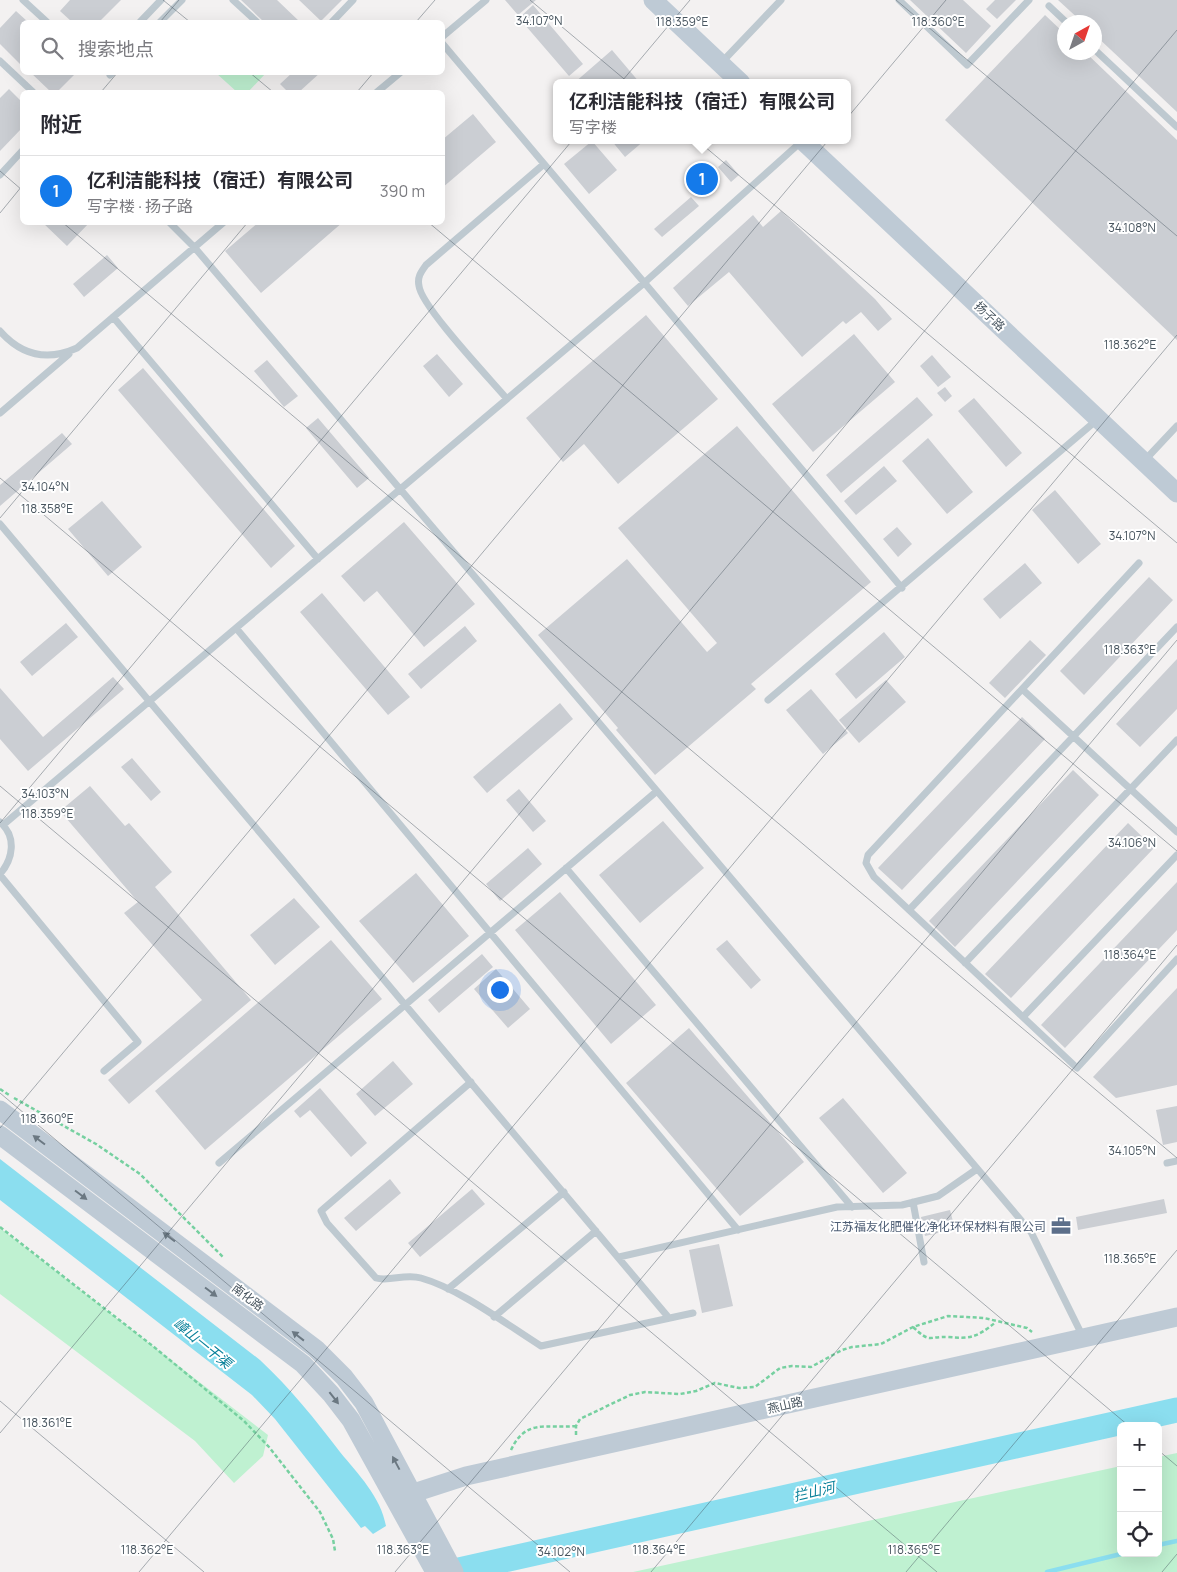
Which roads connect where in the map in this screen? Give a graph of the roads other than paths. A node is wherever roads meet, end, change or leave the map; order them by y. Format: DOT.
graph roads {
  1 [pos="161,0"];
  2 [pos="182,0"];
  3 [pos="233,0"];
  4 [pos="353,0"];
  5 [pos="486,0"];
  6 [pos="653,0"];
  7 [pos="781,0"];
  8 [pos="899,0"];
  9 [pos="1029,0"];
  10 [pos="28,2"];
  11 [pos="1049,6"];
  12 [pos="1059,15"];
  13 [pos="45,20"];
  14 [pos="142,20"];
  15 [pos="162,20"];
  16 [pos="255,20"];
  17 [pos="334,20"];
  18 [pos="445,34"];
  19 [pos="445,47"];
  20 [pos="1102,57"];
  21 [pos="0,61"];
  22 [pos="721,64"];
  23 [pos="397,75"];
  24 [pos="737,79"];
  25 [pos="31,90"];
  26 [pos="379,90"];
  27 [pos="1177,127"];
  28 [pos="798,144"];
  29 [pos="806,144"];
  30 [pos="20,153"];
  31 [pos="544,164"];
  32 [pos="0,175"];
  33 [pos="172,225"];
  34 [pos="221,225"];
  35 [pos="195,248"];
  36 [pos="644,283"];
  37 [pos="112,318"];
  38 [pos="0,331"];
  39 [pos="77,348"];
  40 [pos="507,399"];
  41 [pos="0,412"];
  42 [pos="1099,419"];
  43 [pos="1177,426"];
  44 [pos="1144,461"];
  45 [pos="400,489"];
  46 [pos="1177,493"];
  47 [pos="0,524"];
  48 [pos="318,559"];
  49 [pos="1140,562"];
  50 [pos="902,588"];
  51 [pos="1177,627"];
  52 [pos="236,628"];
  53 [pos="1022,689"];
  54 [pos="768,700"];
  55 [pos="149,701"];
  56 [pos="1074,736"];
  57 [pos="1177,740"];
  58 [pos="1130,789"];
  59 [pos="657,791"];
  60 [pos="2,824"];
  61 [pos="1177,832"];
  62 [pos="1177,855"];
  63 [pos="566,868"];
  64 [pos="0,875"];
  65 [pos="908,910"];
  66 [pos="490,933"];
  67 [pos="1177,960"];
  68 [pos="965,963"];
  69 [pos="405,1004"];
  70 [pos="1023,1017"];
  71 [pos="104,1071"];
  72 [pos="471,1082"];
  73 [pos="0,1110"];
  74 [pos="0,1135"];
  75 [pos="1177,1161"];
  76 [pos="219,1163"];
  77 [pos="1168,1163"];
  78 [pos="977,1169"];
  79 [pos="564,1192"];
  80 [pos="912,1202"];
  81 [pos="852,1207"];
  82 [pos="596,1230"];
  83 [pos="738,1230"];
  84 [pos="619,1257"];
  85 [pos="924,1262"];
  86 [pos="448,1289"];
  87 [pos="693,1313"];
  88 [pos="494,1317"];
  89 [pos="1177,1317"];
  90 [pos="669,1318"];
  91 [pos="1083,1338"];
  92 [pos="404,1496"];
  93 [pos="428,1539"];
  94 [pos="436,1572"];
  95 [pos="454,1572"];
  1 -- 14 [label="lane"];
  2 -- 15 [label="lane"];
  3 -- 16 [label="lane"];
  4 -- 17 [label="lane"];
  5 -- 18 [label="lane"];
  6 -- 22 [label="street"];
  7 -- 22 [label="lane"];
  8 -- 9 [label="lane"];
  10 -- 13 [label="lane"];
  11 -- 12 [label="lane"];
  19 -- 31 [label="lane"];
  20 -- 27 [label="lane"];
  21 -- 25 [label="lane"];
  22 -- 24 [label="street"];
  23 -- 26 [label="lane"];
  28 -- 36 [label="lane"];
  29 -- 42 [label="street, 扬子路"];
  30 -- 32 [label="lane"];
  31 -- 36 [label="lane"];
  31 -- 40 [label="lane"];
  33 -- 35 [label="lane"];
  34 -- 35 [label="lane"];
  35 -- 37 [label="lane"];
  35 -- 45 [label="lane"];
  36 -- 40 [label="lane"];
  36 -- 50 [label="lane"];
  37 -- 39 [label="lane"];
  37 -- 48 [label="lane"];
  38 -- 39 [label="lane"];
  39 -- 41 [label="lane"];
  40 -- 45 [label="lane"];
  42 -- 44 [label="street, 扬子路"];
  42 -- 50 [label="lane"];
  43 -- 44 [label="lane"];
  44 -- 46 [label="street, 扬子路"];
  45 -- 48 [label="lane"];
  45 -- 59 [label="lane"];
  47 -- 55 [label="lane"];
  48 -- 52 [label="lane"];
  49 -- 53 [label="lane"];
  50 -- 54 [label="lane"];
  51 -- 56 [label="lane"];
  52 -- 55 [label="lane"];
  52 -- 66 [label="lane"];
  53 -- 56 [label="lane"];
  53 -- 65 [label="lane"];
  55 -- 60 [label="lane"];
  55 -- 69 [label="lane"];
  56 -- 58 [label="lane"];
  56 -- 65 [label="lane"];
  57 -- 58 [label="lane"];
  58 -- 61 [label="lane"];
  58 -- 68 [label="lane"];
  59 -- 63 [label="lane"];
  59 -- 78 [label="lane"];
  60 -- 64 [label="lane"];
  62 -- 70 [label="lane"];
  63 -- 66 [label="lane"];
  63 -- 81 [label="lane"];
  64 -- 71 [label="lane"];
  65 -- 68 [label="lane"];
  66 -- 69 [label="lane"];
  66 -- 83 [label="lane"];
  67 -- 70 [label="lane"];
  68 -- 70 [label="lane"];
  69 -- 72 [label="lane"];
  69 -- 76 [label="lane"];
  72 -- 79 [label="lane"];
  72 -- 86 [label="lane"];
  92 -- 73 [label="street, 南化路, one-way"];
  74 -- 92 [label="street, 南化路, one-way"];
  75 -- 77 [label="lane"];
  78 -- 80 [label="lane"];
  78 -- 91 [label="lane"];
  79 -- 82 [label="lane"];
  79 -- 86 [label="lane"];
  80 -- 81 [label="lane"];
  80 -- 85 [label="lane"];
  81 -- 83 [label="lane"];
  82 -- 84 [label="lane"];
  82 -- 88 [label="lane"];
  83 -- 84 [label="lane"];
  84 -- 90 [label="lane"];
  86 -- 88 [label="lane"];
  87 -- 90 [label="lane"];
  88 -- 90 [label="lane"];
  89 -- 91 [label="street, 燕山路"];
  91 -- 92 [label="street, 燕山路"];
  92 -- 93 [label="street, 南化路"];
  93 -- 94 [label="street"];
  93 -- 95 [label="street"];
}
